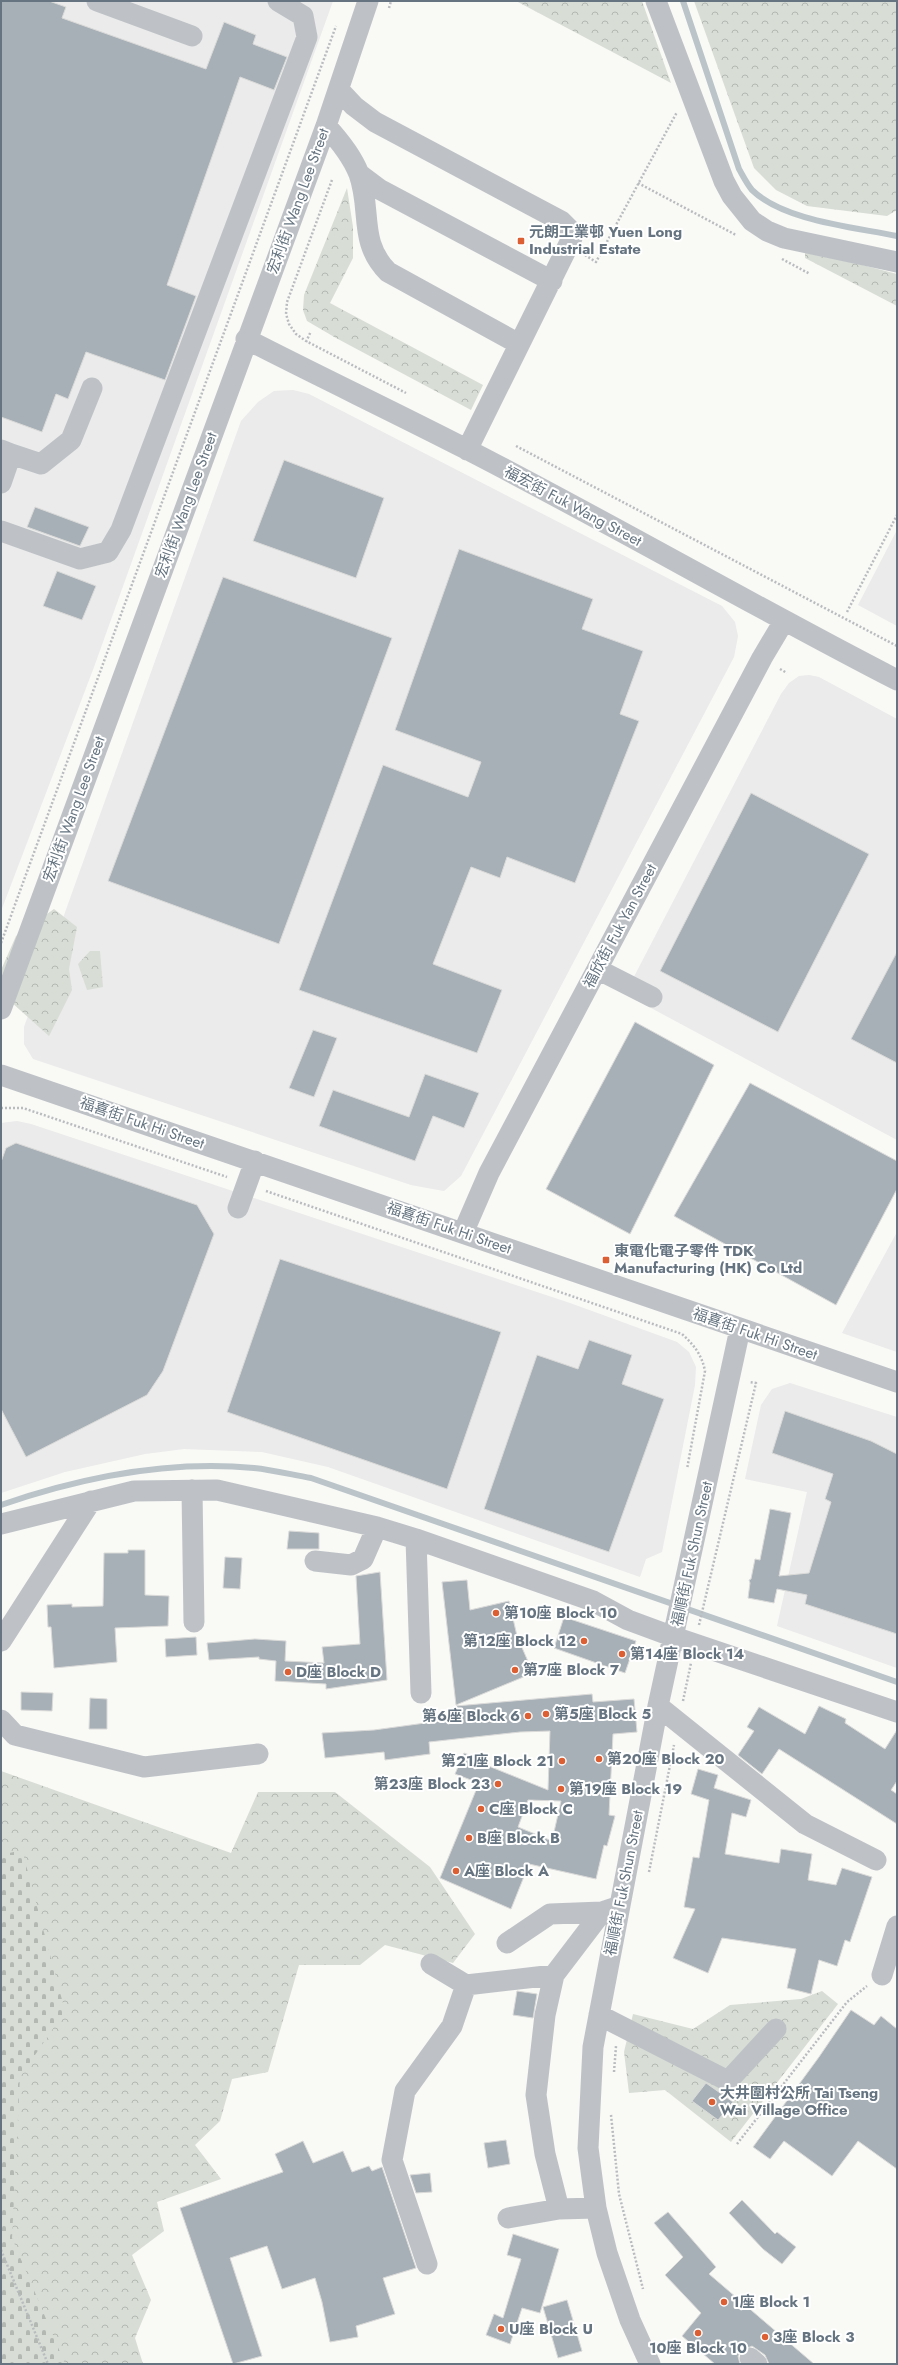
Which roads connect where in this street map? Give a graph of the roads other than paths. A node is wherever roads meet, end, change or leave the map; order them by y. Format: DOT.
graph roads {
  1 [pos="97,1"];
  2 [pos="278,1"];
  3 [pos="368,1"];
  4 [pos="656,1"];
  5 [pos="125,6"];
  6 [pos="192,36"];
  7 [pos="339,90"];
  8 [pos="326,126"];
  9 [pos="359,174"];
  10 [pos="897,262"];
  11 [pos="552,281"];
  12 [pos="246,339"];
  13 [pos="519,344"];
  14 [pos="92,388"];
  15 [pos="467,450"];
  16 [pos="6,452"];
  17 [pos="1,483"];
  18 [pos="1,530"];
  19 [pos="784,622"];
  20 [pos="897,680"];
  21 [pos="597,969"];
  22 [pos="652,997"];
  23 [pos="1,1009"];
  24 [pos="1,1075"];
  25 [pos="254,1161"];
  26 [pos="238,1208"];
  27 [pos="463,1233"];
  28 [pos="740,1329"];
  29 [pos="897,1382"];
  30 [pos="192,1490"];
  31 [pos="91,1501"];
  32 [pos="1,1524"];
  33 [pos="376,1527"];
  34 [pos="416,1539"];
  35 [pos="315,1561"];
  36 [pos="194,1622"];
  37 [pos="675,1631"];
  38 [pos="1,1640"];
  39 [pos="421,1693"];
  40 [pos="658,1706"];
  41 [pos="897,1712"];
  42 [pos="1,1720"];
  43 [pos="258,1754"];
  44 [pos="876,1860"];
  45 [pos="611,1909"];
  46 [pos="897,1926"];
  47 [pos="507,1943"];
  48 [pos="431,1964"];
  49 [pos="554,1974"];
  50 [pos="882,1975"];
  51 [pos="466,1985"];
  52 [pos="599,2015"];
  53 [pos="776,2029"];
  54 [pos="596,2208"];
  55 [pos="560,2209"];
  56 [pos="508,2218"];
  57 [pos="427,2264"];
  58 [pos="650,2364"];
  1 -- 5 [label="street"];
  2 -- 18 [label="street"];
  3 -- 7 [label="street, 宏利街 Wang Lee Street"];
  4 -- 10 [label="street"];
  5 -- 6 [label="street"];
  7 -- 8 [label="street, 宏利街 Wang Lee Street"];
  7 -- 11 [label="street"];
  8 -- 9 [label="street"];
  8 -- 12 [label="street, 宏利街 Wang Lee Street"];
  9 -- 11 [label="street"];
  9 -- 13 [label="street"];
  11 -- 13 [label="street"];
  12 -- 15 [label="street, 福宏街 Fuk Wang Street"];
  12 -- 23 [label="street, 宏利街 Wang Lee Street"];
  13 -- 15 [label="street"];
  14 -- 16 [label="street"];
  15 -- 19 [label="street, 福宏街 Fuk Wang Street"];
  16 -- 17 [label="street"];
  19 -- 20 [label="street, 福宏街 Fuk Wang Street"];
  19 -- 21 [label="street, 福欣街 Fuk Yan Street"];
  21 -- 22 [label="street"];
  21 -- 27 [label="street, 福欣街 Fuk Yan Street"];
  24 -- 25 [label="street, 福喜街 Fuk Hi Street"];
  25 -- 26 [label="street"];
  25 -- 27 [label="street, 福喜街 Fuk Hi Street"];
  27 -- 28 [label="street, 福喜街 Fuk Hi Street"];
  28 -- 29 [label="street, 福喜街 Fuk Hi Street"];
  28 -- 37 [label="street, 福順街 Fuk Shun Street"];
  30 -- 31 [label="street"];
  30 -- 33 [label="street"];
  30 -- 36 [label="street"];
  31 -- 32 [label="street"];
  31 -- 38 [label="street"];
  33 -- 34 [label="street"];
  33 -- 35 [label="street"];
  34 -- 37 [label="street"];
  34 -- 39 [label="street"];
  37 -- 40 [label="street, 福順街 Fuk Shun Street"];
  37 -- 41 [label="street"];
  40 -- 44 [label="street"];
  40 -- 45 [label="street, 福順街 Fuk Shun Street"];
  42 -- 43 [label="street"];
  45 -- 47 [label="street"];
  45 -- 49 [label="street"];
  45 -- 52 [label="street, 福順街 Fuk Shun Street"];
  46 -- 50 [label="street"];
  48 -- 51 [label="street"];
  49 -- 51 [label="street"];
  49 -- 55 [label="street"];
  51 -- 57 [label="street"];
  52 -- 53 [label="street"];
  52 -- 54 [label="street, 福順街 Fuk Shun Street"];
  54 -- 55 [label="street"];
  54 -- 58 [label="street, 福順街 Fuk Shun Street"];
  55 -- 56 [label="street"];
}
